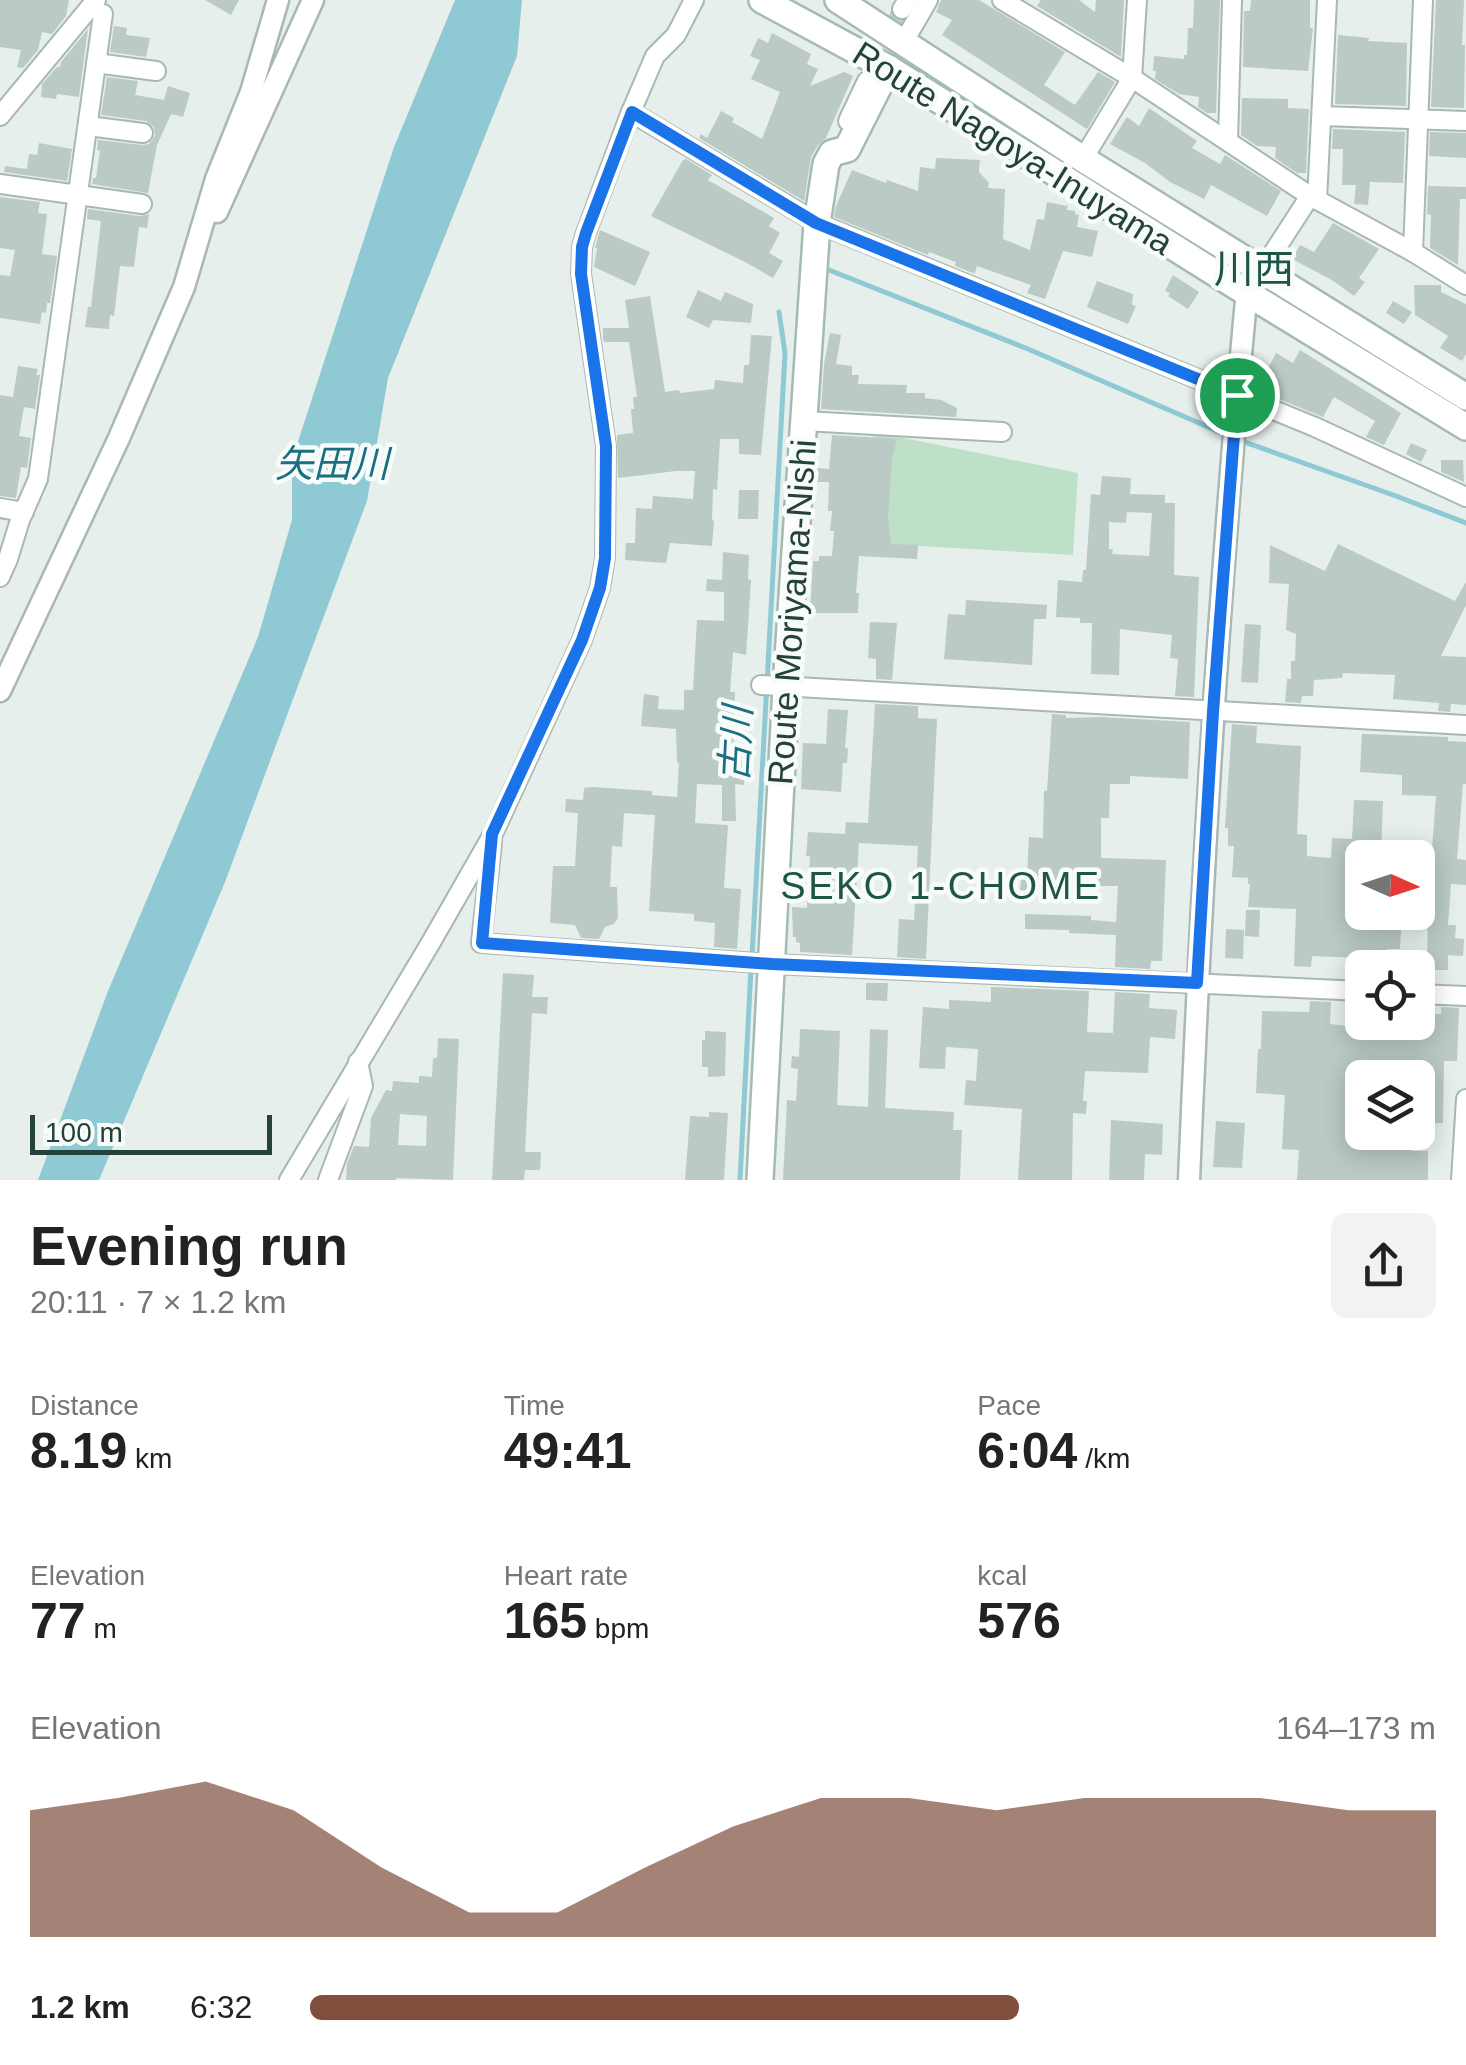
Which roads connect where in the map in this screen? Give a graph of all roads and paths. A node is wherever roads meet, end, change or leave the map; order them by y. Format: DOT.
graph roads {
  1 [pos="278,0"];
  2 [pos="314,0"];
  3 [pos="694,0"];
  4 [pos="762,0"];
  5 [pos="838,0"];
  6 [pos="928,0"];
  7 [pos="1002,0"];
  8 [pos="1136,0"];
  9 [pos="1232,0"];
  10 [pos="1326,0"];
  11 [pos="1423,0"];
  12 [pos="100,7"];
  13 [pos="903,42"];
  14 [pos="96,64"];
  15 [pos="156,72"];
  16 [pos="878,74"];
  17 [pos="1132,78"];
  18 [pos="632,112"];
  19 [pos="0,116"];
  20 [pos="1322,116"];
  21 [pos="1417,119"];
  22 [pos="1466,121"];
  23 [pos="88,126"];
  24 [pos="143,133"];
  25 [pos="1228,140"];
  26 [pos="1083,159"];
  27 [pos="0,184"];
  28 [pos="78,195"];
  29 [pos="1314,198"];
  30 [pos="142,204"];
  31 [pos="816,223"];
  32 [pos="1413,252"];
  33 [pos="1262,270"];
  34 [pos="1466,285"];
  35 [pos="184,286"];
  36 [pos="1247,293"];
  37 [pos="1462,404"];
  38 [pos="1236,405"];
  39 [pos="804,422"];
  40 [pos="1002,432"];
  41 [pos="1466,496"];
  42 [pos="0,508"];
  43 [pos="24,512"];
  44 [pos="0,577"];
  45 [pos="6,667"];
  46 [pos="774,686"];
  47 [pos="0,690"];
  48 [pos="1213,712"];
  49 [pos="1466,725"];
  50 [pos="492,834"];
  51 [pos="758,963"];
  52 [pos="1197,983"];
  53 [pos="1345,990"];
  54 [pos="1435,995"];
  55 [pos="1466,996"];
  56 [pos="358,1062"];
  57 [pos="1466,1099"];
  58 [pos="1465,1132"];
  59 [pos="289,1180"];
  60 [pos="328,1180"];
  61 [pos="760,1180"];
  62 [pos="1189,1180"];
  63 [pos="1461,1180"];
  1 -- 35 [label="street"];
  2 -- 35 [label="street"];
  3 -- 18 [label="street"];
  4 -- 16 [label="main road, Route Nagoya-Inuyama"];
  5 -- 13 [label="main road"];
  6 -- 13 [label="street"];
  7 -- 17 [label="street"];
  8 -- 17 [label="street"];
  9 -- 25 [label="street"];
  10 -- 20 [label="street"];
  11 -- 21 [label="street"];
  12 -- 14 [label="street"];
  12 -- 19 [label="street"];
  13 -- 26 [label="main road"];
  14 -- 15 [label="street"];
  14 -- 23 [label="street"];
  16 -- 31 [label="main road, Route Moriyama-Nishi"];
  16 -- 36 [label="main road, Route Nagoya-Inuyama"];
  17 -- 25 [label="street"];
  17 -- 26 [label="street"];
  18 -- 31 [label="street"];
  18 -- 50 [label="street"];
  20 -- 21 [label="street"];
  20 -- 29 [label="street"];
  21 -- 22 [label="street"];
  21 -- 32 [label="street"];
  23 -- 24 [label="street"];
  23 -- 28 [label="street"];
  25 -- 29 [label="street"];
  26 -- 33 [label="main road"];
  27 -- 28 [label="street"];
  28 -- 30 [label="street"];
  28 -- 43 [label="street"];
  29 -- 32 [label="street"];
  29 -- 33 [label="street"];
  31 -- 38 [label="street"];
  31 -- 39 [label="main road, Route Moriyama-Nishi"];
  32 -- 34 [label="street"];
  33 -- 36 [label="street"];
  33 -- 37 [label="main road"];
  35 -- 45 [label="street"];
  36 -- 37 [label="main road, Route Nagoya-Inuyama"];
  36 -- 38 [label="street"];
  38 -- 41 [label="street"];
  38 -- 48 [label="street"];
  39 -- 40 [label="street"];
  39 -- 46 [label="main road, Route Moriyama-Nishi"];
  42 -- 43 [label="street"];
  43 -- 44 [label="street"];
  45 -- 47 [label="street"];
  46 -- 48 [label="street"];
  46 -- 51 [label="main road, Route Moriyama-Nishi"];
  48 -- 49 [label="street"];
  48 -- 52 [label="street"];
  50 -- 51 [label="street"];
  50 -- 56 [label="street"];
  51 -- 52 [label="street"];
  51 -- 61 [label="main road, Route Moriyama-Nishi"];
  52 -- 53 [label="street"];
  52 -- 62 [label="street"];
  54 -- 55 [label="street"];
  56 -- 59 [label="street"];
  56 -- 60 [label="street"];
  57 -- 58 [label="street"];
  58 -- 63 [label="street"];
}
